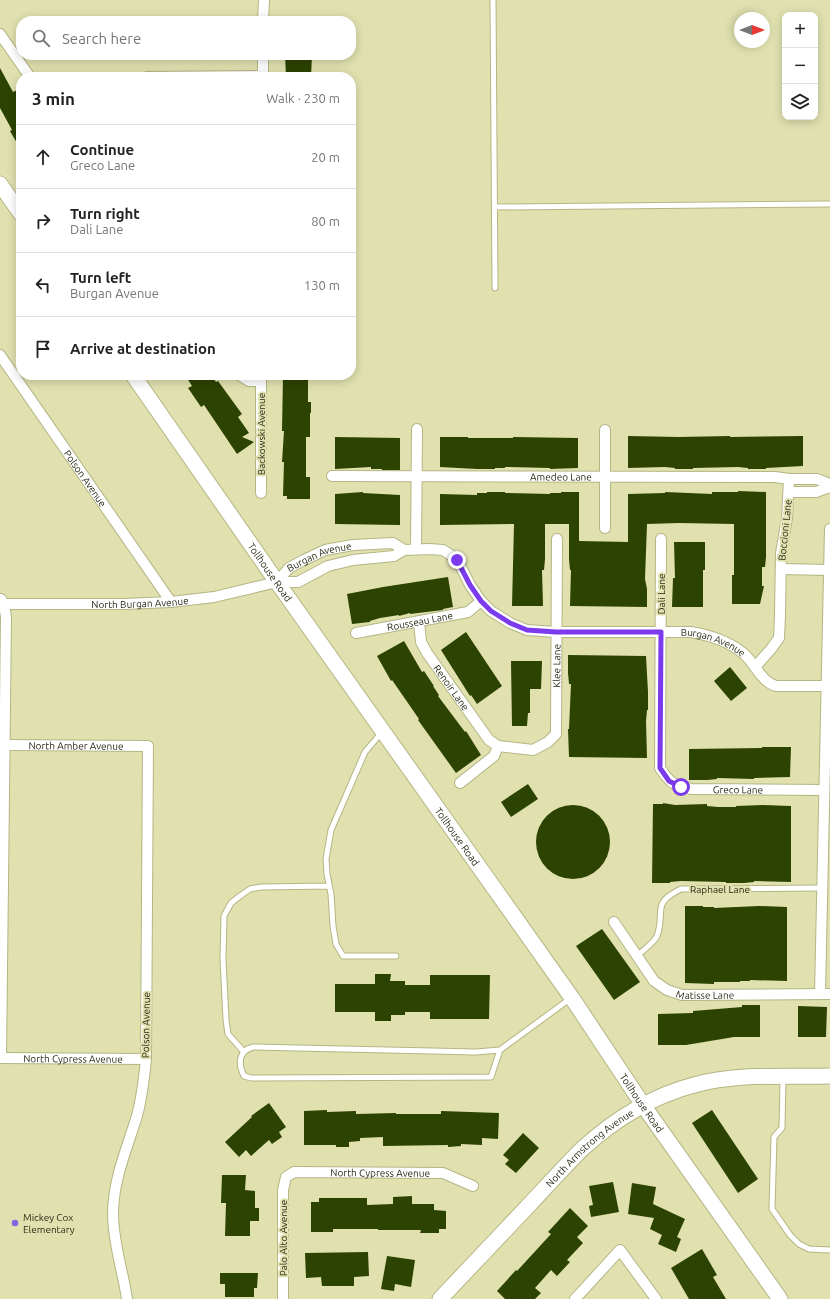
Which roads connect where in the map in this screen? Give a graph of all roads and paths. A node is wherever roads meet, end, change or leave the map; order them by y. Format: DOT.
graph roads {
  1 [pos="264,0"];
  2 [pos="493,0"];
  3 [pos="263,16"];
  4 [pos="0,34"];
  5 [pos="16,57"];
  6 [pos="18,60"];
  7 [pos="263,60"];
  8 [pos="27,72"];
  9 [pos="263,72"];
  10 [pos="0,184"];
  11 [pos="830,204"];
  12 [pos="16,207"];
  13 [pos="495,207"];
  14 [pos="495,288"];
  15 [pos="0,355"];
  16 [pos="16,378"];
  17 [pos="17,380"];
  18 [pos="136,380"];
  19 [pos="261,380"];
  20 [pos="417,429"];
  21 [pos="605,430"];
  22 [pos="332,476"];
  23 [pos="417,476"];
  24 [pos="605,476"];
  25 [pos="789,479"];
  26 [pos="830,484"];
  27 [pos="830,487"];
  28 [pos="789,492"];
  29 [pos="261,493"];
  30 [pos="605,528"];
  31 [pos="830,529"];
  32 [pos="557,539"];
  33 [pos="661,540"];
  34 [pos="363,544"];
  35 [pos="416,549"];
  36 [pos="404,550"];
  37 [pos="364,559"];
  38 [pos="780,569"];
  39 [pos="829,570"];
  40 [pos="277,582"];
  41 [pos="481,601"];
  42 [pos="1,602"];
  43 [pos="171,602"];
  44 [pos="419,622"];
  45 [pos="556,632"];
  46 [pos="661,632"];
  47 [pos="356,633"];
  48 [pos="756,667"];
  49 [pos="826,686"];
  50 [pos="382,732"];
  51 [pos="5,745"];
  52 [pos="148,746"];
  53 [pos="498,746"];
  54 [pos="660,768"];
  55 [pos="460,783"];
  56 [pos="824,790"];
  57 [pos="329,886"];
  58 [pos="822,888"];
  59 [pos="614,922"];
  60 [pos="396,956"];
  61 [pos="637,956"];
  62 [pos="825,994"];
  63 [pos="572,998"];
  64 [pos="500,1050"];
  65 [pos="244,1052"];
  66 [pos="0,1058"];
  67 [pos="146,1059"];
  68 [pos="830,1076"];
  69 [pos="782,1077"];
  70 [pos="643,1105"];
  71 [pos="286,1177"];
  72 [pos="472,1186"];
  73 [pos="830,1250"];
  74 [pos="126,1299"];
  75 [pos="283,1299"];
  76 [pos="440,1299"];
  77 [pos="575,1299"];
  78 [pos="656,1299"];
  79 [pos="780,1299"];
  1 -- 3 [label="street"];
  2 -- 13 [label="lane"];
  4 -- 5 [label="street"];
  6 -- 8 [label="street"];
  7 -- 9 [label="street"];
  10 -- 12 [label="street"];
  11 -- 13 [label="lane"];
  13 -- 14 [label="lane"];
  15 -- 16 [label="street, Polson Avenue"];
  17 -- 43 [label="street, Polson Avenue"];
  18 -- 40 [label="street, Tollhouse Road"];
  19 -- 29 [label="street, Backowski Avenue"];
  20 -- 23 [label="street"];
  21 -- 24 [label="street"];
  22 -- 23 [label="street, Amedeo Lane"];
  23 -- 24 [label="street, Amedeo Lane"];
  23 -- 35 [label="street"];
  24 -- 25 [label="street, Amedeo Lane"];
  24 -- 30 [label="street"];
  25 -- 26 [label="street, Amedeo Lane"];
  25 -- 28 [label="street"];
  27 -- 28 [label="street"];
  28 -- 38 [label="street, Boccioni Lane"];
  31 -- 39 [label="street"];
  32 -- 45 [label="street, Klee Lane"];
  33 -- 46 [label="street, Dali Lane"];
  34 -- 36 [label="street, Burgan Avenue"];
  34 -- 37 [label="street, Burgan Avenue"];
  34 -- 40 [label="street, Burgan Avenue"];
  35 -- 36 [label="street, Burgan Avenue"];
  35 -- 41 [label="street, Burgan Avenue"];
  36 -- 37 [label="street, Burgan Avenue"];
  37 -- 40 [label="street, Burgan Avenue"];
  38 -- 39 [label="street, Boccioni Lane"];
  38 -- 48 [label="street, Boccioni Lane"];
  39 -- 49 [label="street"];
  40 -- 43 [label="street, North Burgan Avenue"];
  40 -- 50 [label="street, Tollhouse Road"];
  41 -- 44 [label="street, Rousseau Lane"];
  41 -- 45 [label="street, Burgan Avenue"];
  42 -- 43 [label="street, North Burgan Avenue"];
  42 -- 51 [label="street"];
  44 -- 47 [label="street, Rousseau Lane"];
  44 -- 53 [label="street, Renoir Lane"];
  45 -- 46 [label="street, Burgan Avenue"];
  45 -- 53 [label="street, Klee Lane"];
  46 -- 48 [label="street, Burgan Avenue"];
  46 -- 54 [label="street, Dali Lane"];
  48 -- 49 [label="street, Burgan Avenue"];
  49 -- 56 [label="street"];
  50 -- 57 [label="lane"];
  50 -- 63 [label="street, Tollhouse Road"];
  51 -- 52 [label="street, North Amber Avenue"];
  51 -- 66 [label="street"];
  52 -- 67 [label="street, Polson Avenue"];
  53 -- 55 [label="street"];
  54 -- 56 [label="street, Greco Lane"];
  56 -- 58 [label="street"];
  57 -- 60 [label="lane"];
  57 -- 65 [label="lane"];
  58 -- 61 [label="lane, Raphael Lane"];
  58 -- 62 [label="street"];
  59 -- 61 [label="street, Matisse Lane"];
  61 -- 62 [label="street, Matisse Lane"];
  63 -- 64 [label="lane"];
  63 -- 70 [label="street, Tollhouse Road"];
  64 -- 65 [label="lane"];
  64 -- 65 [label="lane"];
  66 -- 67 [label="street, North Cypress Avenue"];
  67 -- 74 [label="street, Polson Avenue"];
  68 -- 69 [label="street, North Armstrong Avenue"];
  69 -- 70 [label="street, North Armstrong Avenue"];
  69 -- 73 [label="lane"];
  70 -- 76 [label="street, North Armstrong Avenue"];
  70 -- 79 [label="street, Tollhouse Road"];
  71 -- 72 [label="street, North Cypress Avenue"];
  71 -- 75 [label="street, Palo Alto Avenue"];
  77 -- 78 [label="street"];
}
